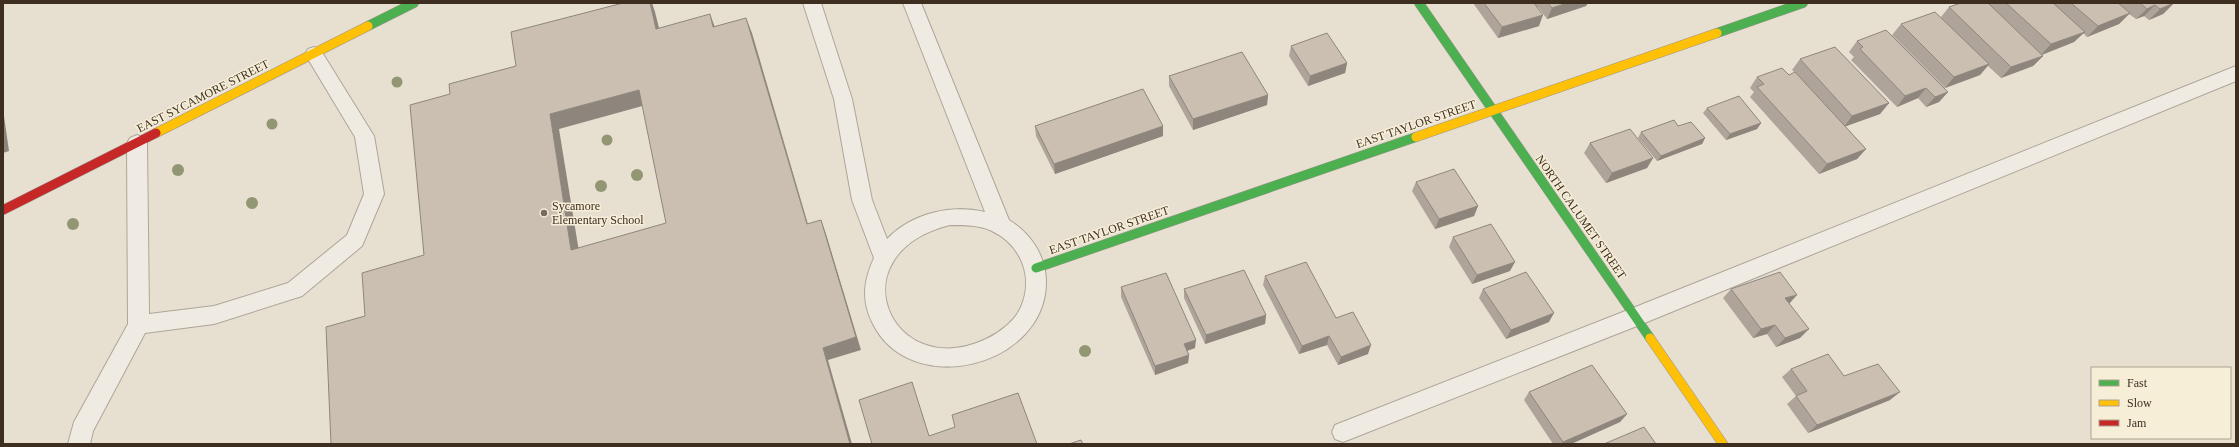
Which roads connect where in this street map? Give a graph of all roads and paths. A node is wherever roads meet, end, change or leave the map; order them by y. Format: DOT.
graph roads {
  1 [pos="414,3"];
  2 [pos="812,3"];
  3 [pos="912,3"];
  4 [pos="1419,3"];
  5 [pos="1804,3"];
  6 [pos="314,54"];
  7 [pos="2236,73"];
  8 [pos="1492,110"];
  9 [pos="137,143"];
  10 [pos="3,210"];
  11 [pos="1001,226"];
  12 [pos="884,257"];
  13 [pos="1036,268"];
  14 [pos="1635,317"];
  15 [pos="139,325"];
  16 [pos="1343,432"];
  17 [pos="79,444"];
  18 [pos="1723,444"];
  1 -- 6 [label="street, EAST SYCAMORE STREET"];
  2 -- 12 [label="lane"];
  3 -- 11 [label="lane"];
  4 -- 8 [label="street, NORTH CALUMET STREET"];
  5 -- 8 [label="street, EAST TAYLOR STREET"];
  6 -- 9 [label="street, EAST SYCAMORE STREET"];
  6 -- 15 [label="lane"];
  7 -- 14 [label="lane"];
  8 -- 13 [label="street, EAST TAYLOR STREET"];
  8 -- 14 [label="street, NORTH CALUMET STREET"];
  9 -- 10 [label="street, EAST SYCAMORE STREET"];
  9 -- 15 [label="lane"];
  11 -- 12 [label="lane"];
  11 -- 13 [label="lane"];
  12 -- 13 [label="lane"];
  14 -- 16 [label="lane"];
  14 -- 18 [label="street, NORTH CALUMET STREET"];
  15 -- 17 [label="lane"];
}
